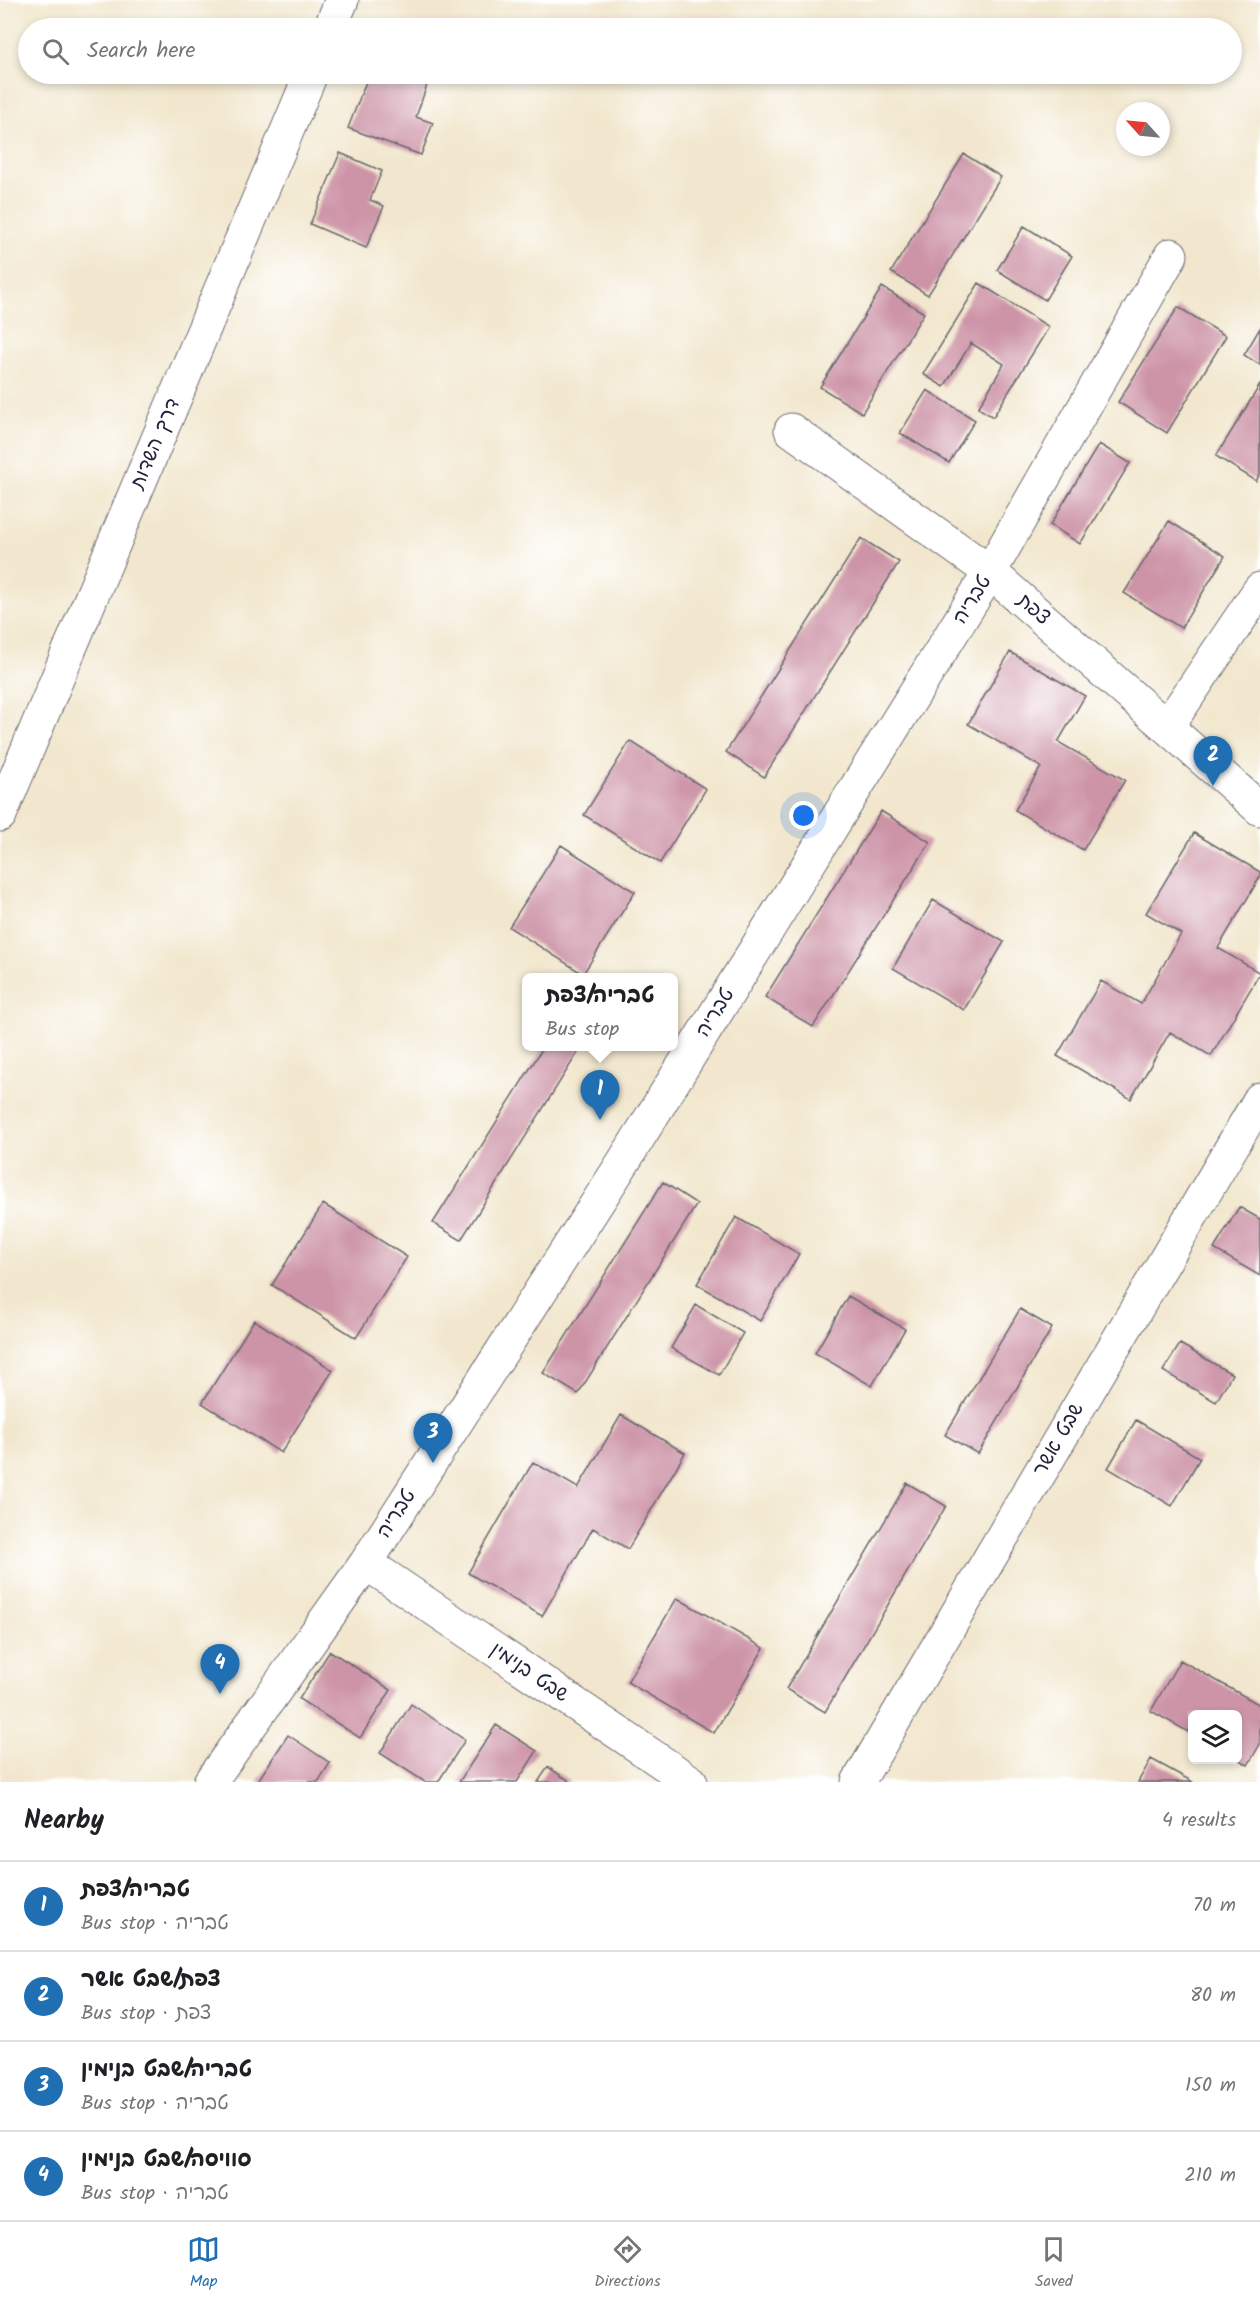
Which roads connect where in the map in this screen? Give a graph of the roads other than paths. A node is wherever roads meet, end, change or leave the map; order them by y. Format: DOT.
graph roads {
  1 [pos="342,0"];
  2 [pos="334,18"];
  3 [pos="307,84"];
  4 [pos="1171,255"];
  5 [pos="791,430"];
  6 [pos="990,572"];
  7 [pos="1260,589"];
  8 [pos="1167,727"];
  9 [pos="1260,809"];
  10 [pos="0,815"];
  11 [pos="1260,1099"];
  12 [pos="366,1563"];
  13 [pos="210,1782"];
  14 [pos="691,1782"];
  15 [pos="858,1782"];
  1 -- 2 [label="street"];
  3 -- 10 [label="street, דרך השדות"];
  4 -- 6 [label="street, טבריה"];
  5 -- 6 [label="street, צפת"];
  6 -- 8 [label="street, צפת"];
  6 -- 12 [label="street, טבריה"];
  7 -- 8 [label="street"];
  8 -- 9 [label="street, צפת"];
  11 -- 15 [label="street, שבט אשר"];
  12 -- 13 [label="street, טבריה"];
  12 -- 14 [label="street, שבט בנימין"];
}
